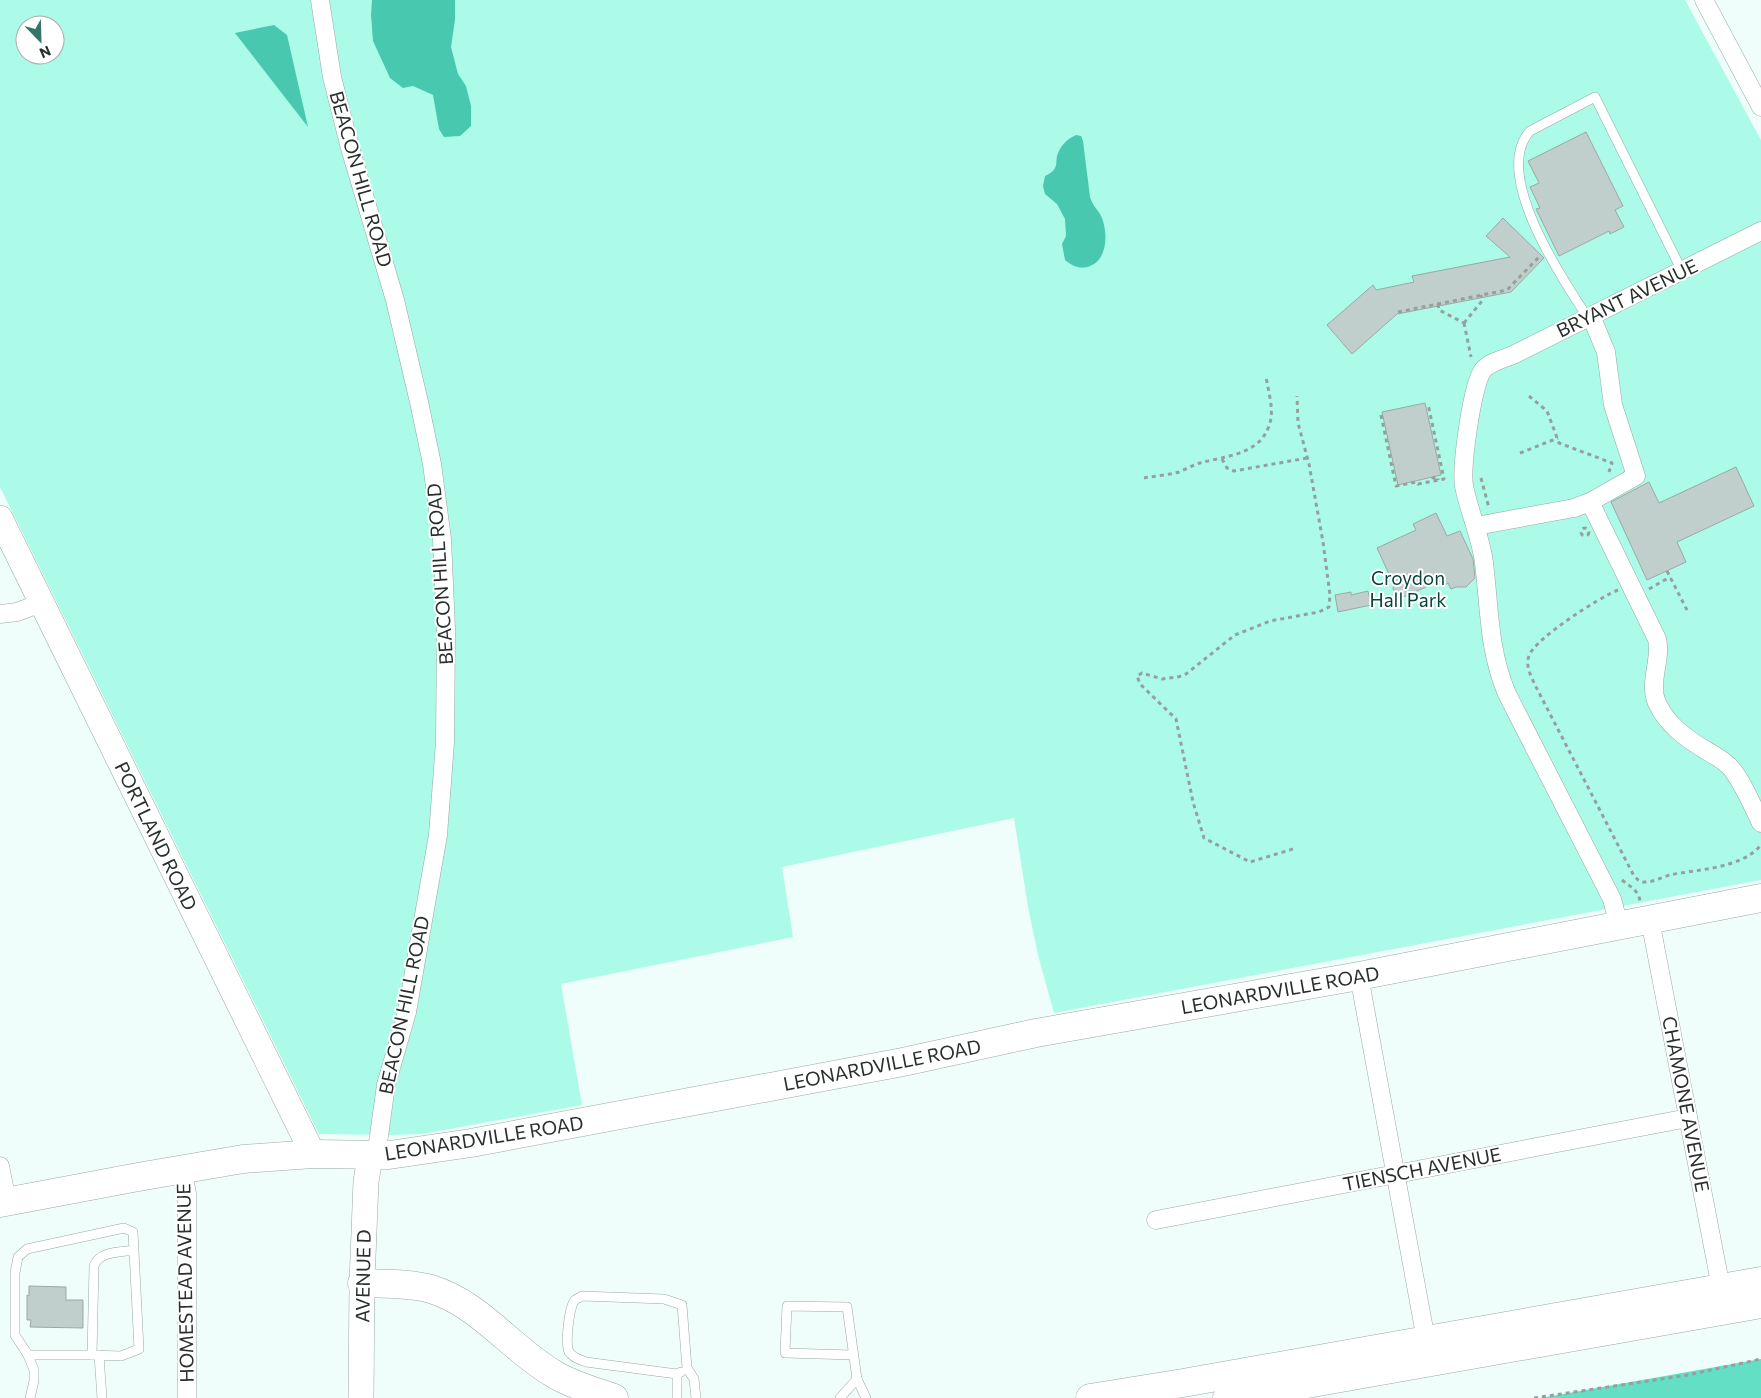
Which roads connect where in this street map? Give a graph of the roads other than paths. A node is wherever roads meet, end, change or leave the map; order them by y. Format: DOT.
graph roads {
  1 [pos="320,0"];
  2 [pos="1704,0"];
  3 [pos="1761,107"];
  4 [pos="1761,231"];
  5 [pos="1682,271"];
  6 [pos="1590,317"];
  7 [pos="1590,502"];
  8 [pos="0,518"];
  9 [pos="1476,526"];
  10 [pos="41,603"];
  11 [pos="0,614"];
  12 [pos="1761,823"];
  13 [pos="1761,898"];
  14 [pos="1645,913"];
  15 [pos="1619,926"];
  16 [pos="1359,976"];
  17 [pos="1688,1118"];
  18 [pos="313,1154"];
  19 [pos="373,1155"];
  20 [pos="0,1166"];
  21 [pos="182,1169"];
  22 [pos="1396,1174"];
  23 [pos="4,1202"];
  24 [pos="1156,1220"];
  25 [pos="134,1250"];
  26 [pos="1761,1281"];
  27 [pos="362,1283"];
  28 [pos="1721,1288"];
  29 [pos="1761,1304"];
  30 [pos="1426,1340"];
  31 [pos="28,1355"];
  32 [pos="95,1355"];
  33 [pos="853,1355"];
  34 [pos="687,1368"];
  35 [pos="677,1374"];
  36 [pos="857,1379"];
  37 [pos="30,1398"];
  38 [pos="102,1398"];
  39 [pos="187,1398"];
  40 [pos="361,1398"];
  41 [pos="614,1398"];
  42 [pos="677,1398"];
  43 [pos="696,1398"];
  44 [pos="840,1398"];
  45 [pos="866,1398"];
  46 [pos="1090,1398"];
  47 [pos="1227,1398"];
  1 -- 19 [label="street, BEACON HILL ROAD"];
  2 -- 3 [label="street"];
  4 -- 5 [label="street, BRYANT AVENUE"];
  5 -- 6 [label="street, BRYANT AVENUE"];
  5 -- 6 [label="lane"];
  6 -- 7 [label="street"];
  6 -- 9 [label="street, BRYANT AVENUE"];
  7 -- 9 [label="street"];
  7 -- 12 [label="street"];
  8 -- 10 [label="street, PORTLAND ROAD"];
  9 -- 15 [label="street"];
  10 -- 11 [label="street"];
  10 -- 18 [label="street, PORTLAND ROAD"];
  13 -- 14 [label="main road, LEONARDVILLE ROAD"];
  14 -- 15 [label="main road, LEONARDVILLE ROAD"];
  14 -- 17 [label="street, CHAMONE AVENUE"];
  15 -- 16 [label="main road, LEONARDVILLE ROAD"];
  16 -- 19 [label="main road, LEONARDVILLE ROAD"];
  16 -- 22 [label="street"];
  17 -- 22 [label="street, TIENSCH AVENUE"];
  17 -- 28 [label="street, CHAMONE AVENUE"];
  18 -- 19 [label="main road, LEONARDVILLE ROAD"];
  18 -- 21 [label="main road, LEONARDVILLE ROAD"];
  19 -- 27 [label="street, AVENUE D"];
  20 -- 23 [label="street"];
  21 -- 23 [label="main road, LEONARDVILLE ROAD"];
  21 -- 39 [label="street, HOMESTEAD AVENUE"];
  22 -- 24 [label="street, TIENSCH AVENUE"];
  22 -- 30 [label="street"];
  25 -- 31 [label="lane"];
  25 -- 32 [label="lane"];
  25 -- 32 [label="lane"];
  26 -- 28 [label="main road"];
  27 -- 40 [label="street, AVENUE D"];
  27 -- 41 [label="main road"];
  28 -- 30 [label="main road"];
  29 -- 47 [label="main road"];
  30 -- 46 [label="main road"];
  31 -- 32 [label="lane"];
  31 -- 37 [label="lane"];
  32 -- 38 [label="lane"];
  33 -- 33 [label="lane"];
  33 -- 36 [label="lane"];
  34 -- 35 [label="lane"];
  34 -- 35 [label="lane"];
  34 -- 43 [label="lane"];
  35 -- 42 [label="lane"];
  36 -- 44 [label="lane"];
  36 -- 45 [label="lane"];
}
